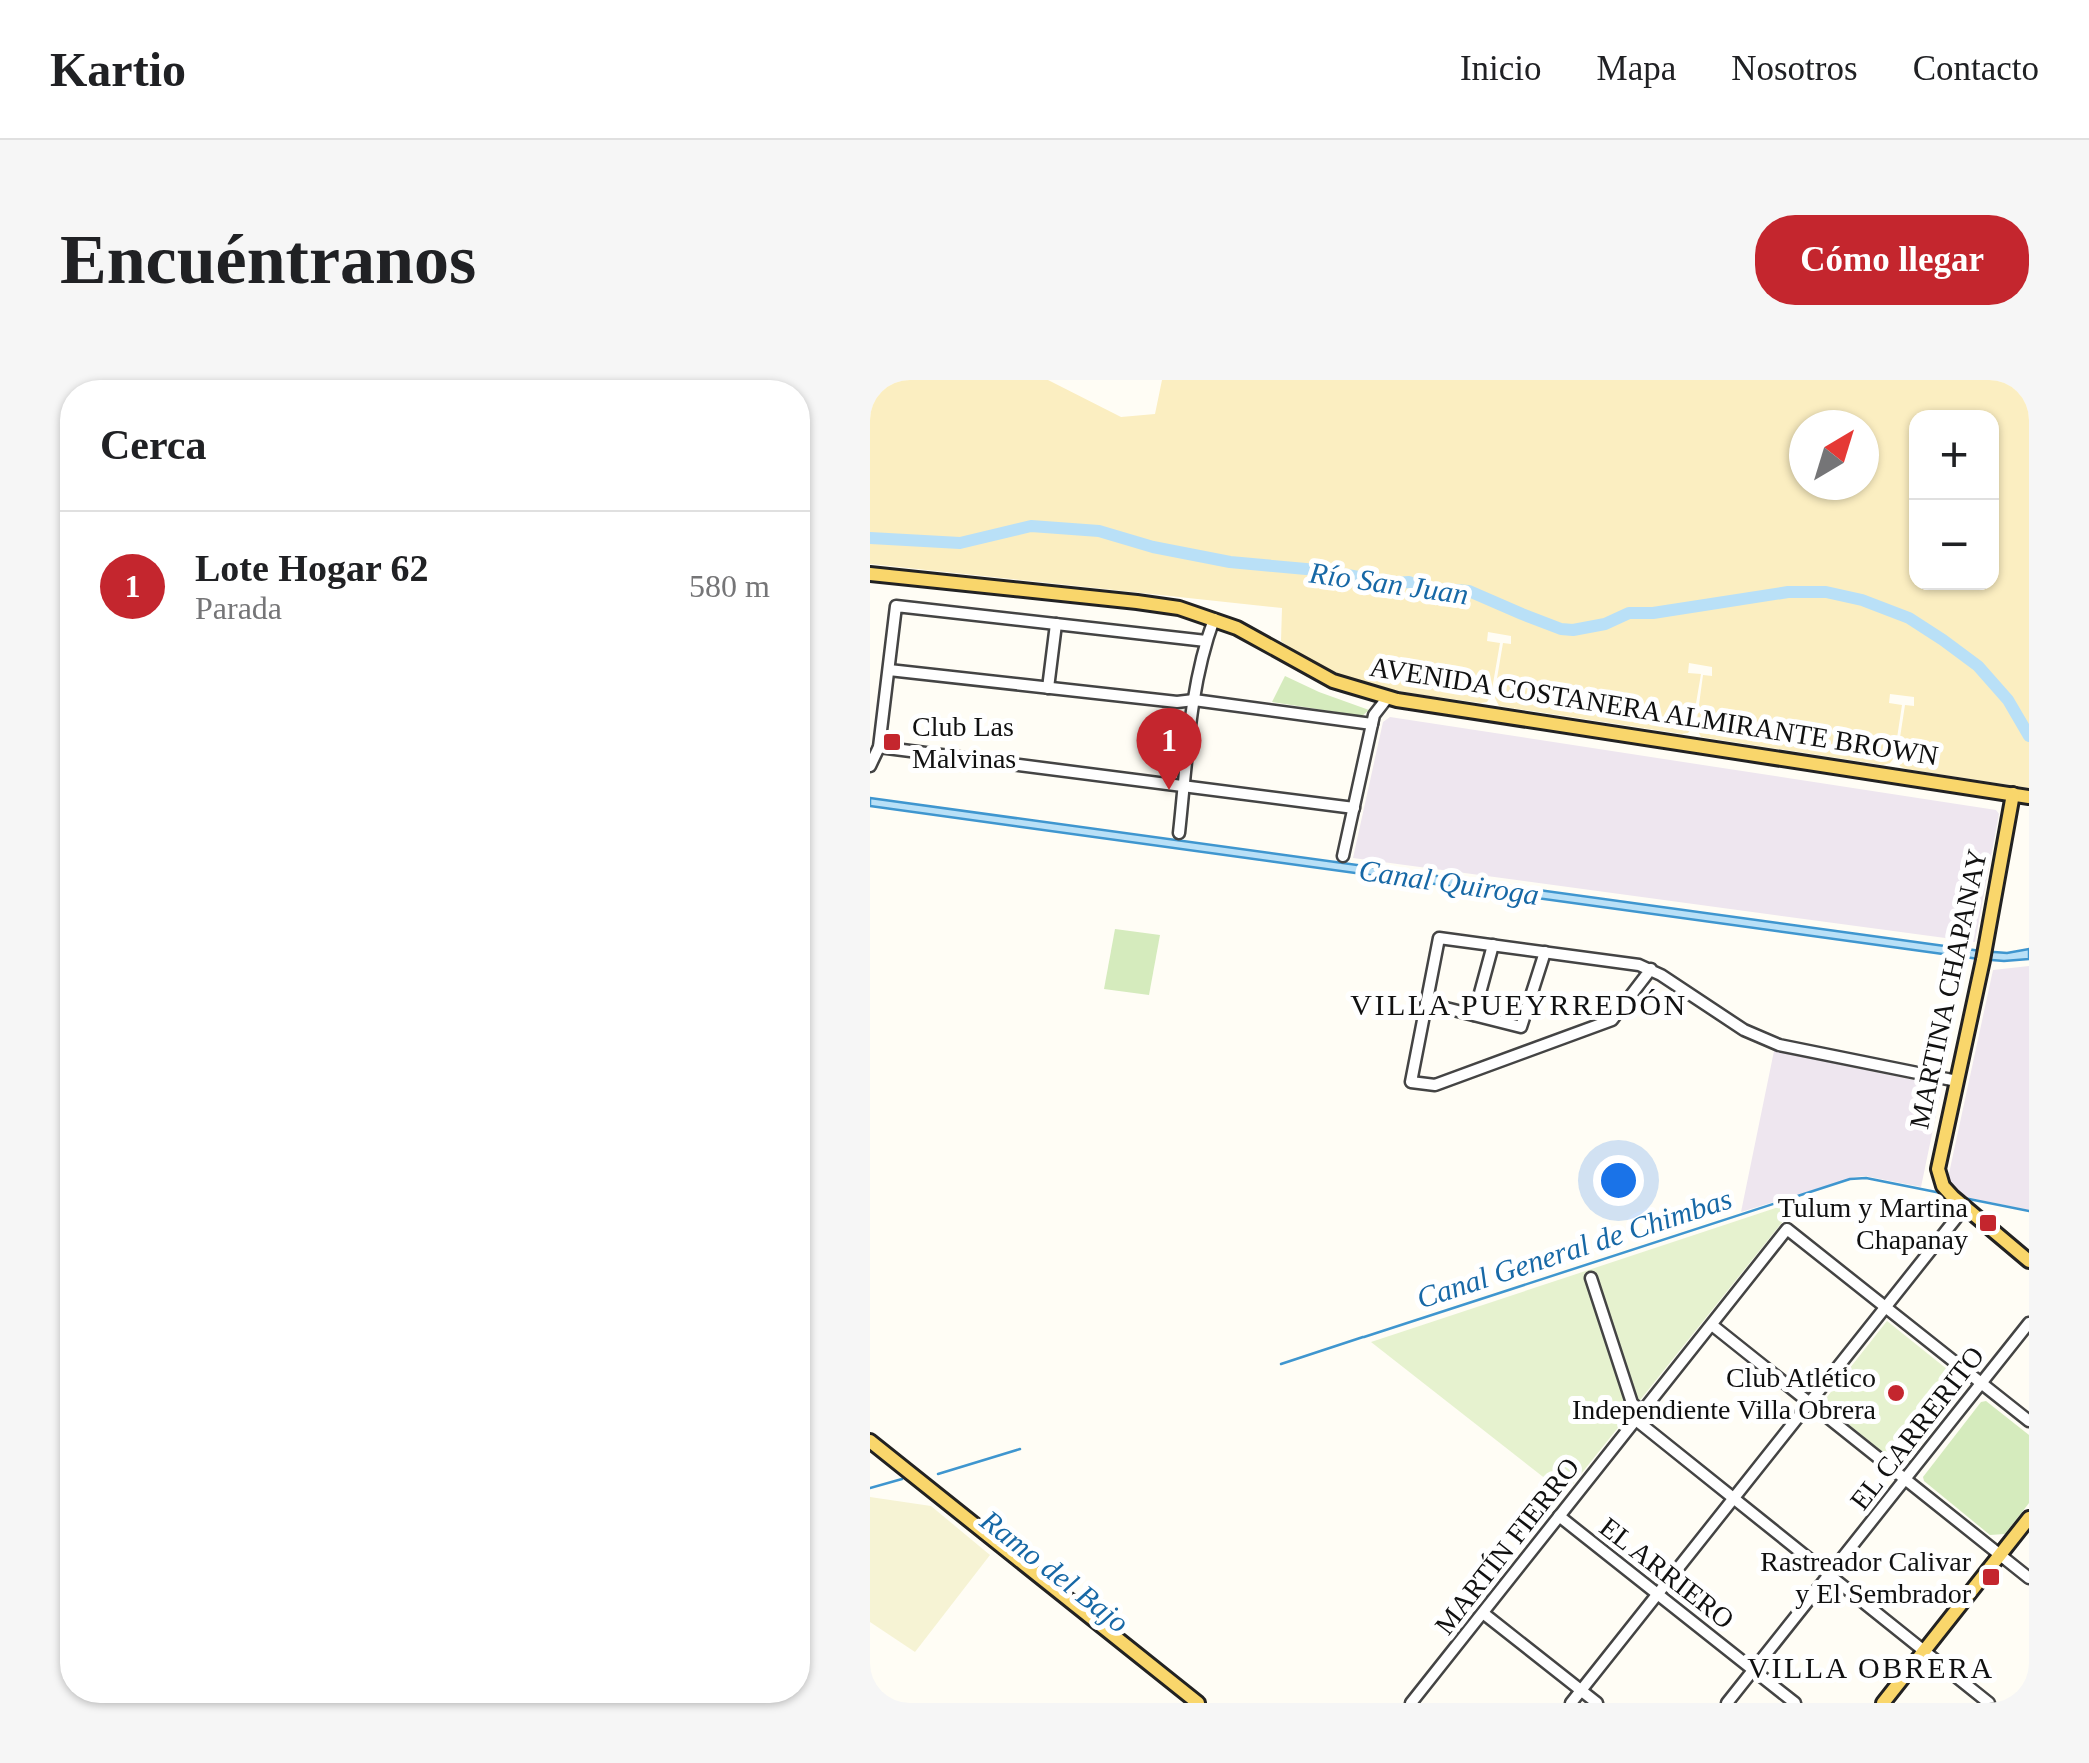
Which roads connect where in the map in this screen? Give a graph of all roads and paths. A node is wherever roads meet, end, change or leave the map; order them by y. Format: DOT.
graph roads {
  1 [pos="870,574"];
  2 [pos="1214,619"];
  3 [pos="1056,624"];
  4 [pos="1206,641"];
  5 [pos="888,670"];
  6 [pos="1048,688"];
  7 [pos="1388,697"];
  8 [pos="1194,700"];
  9 [pos="1372,724"];
  10 [pos="879,747"];
  11 [pos="870,766"];
  12 [pos="1184,786"];
  13 [pos="2013,794"];
  14 [pos="2029,797"];
  15 [pos="1354,808"];
  16 [pos="1180,833"];
  17 [pos="1343,856"];
  18 [pos="1492,945"];
  19 [pos="1545,952"];
  20 [pos="1651,969"];
  21 [pos="1426,1003"];
  22 [pos="1474,1015"];
  23 [pos="1957,1081"];
  24 [pos="1965,1207"];
  25 [pos="2029,1261"];
  26 [pos="1590,1278"];
  27 [pos="1886,1307"];
  28 [pos="2029,1323"];
  29 [pos="1712,1325"];
  30 [pos="1981,1383"];
  31 [pos="1810,1403"];
  32 [pos="1639,1416"];
  33 [pos="2029,1421"];
  34 [pos="870,1442"];
  35 [pos="1905,1479"];
  36 [pos="1734,1499"];
  37 [pos="1559,1516"];
  38 [pos="2029,1518"];
  39 [pos="2000,1555"];
  40 [pos="1829,1575"];
  41 [pos="2029,1578"];
  42 [pos="1658,1594"];
  43 [pos="1482,1613"];
  44 [pos="1924,1651"];
  45 [pos="1753,1670"];
  46 [pos="1581,1691"];
  47 [pos="1198,1703"];
  48 [pos="1411,1703"];
  49 [pos="1571,1703"];
  50 [pos="1597,1703"];
  51 [pos="1728,1703"];
  52 [pos="1794,1703"];
  53 [pos="1883,1703"];
  54 [pos="1988,1703"];
  1 -- 2 [label="main road, AVENIDA COSTANERA ALMIRANTE BROWN"];
  2 -- 4 [label="street"];
  2 -- 7 [label="main road, AVENIDA COSTANERA ALMIRANTE BROWN"];
  3 -- 4 [label="street"];
  3 -- 5 [label="street"];
  3 -- 6 [label="street"];
  4 -- 8 [label="street"];
  5 -- 6 [label="street"];
  5 -- 10 [label="street"];
  6 -- 8 [label="street"];
  7 -- 9 [label="street"];
  7 -- 13 [label="main road, AVENIDA COSTANERA ALMIRANTE BROWN"];
  8 -- 9 [label="street"];
  8 -- 12 [label="street"];
  9 -- 15 [label="street"];
  10 -- 11 [label="street"];
  10 -- 12 [label="street"];
  12 -- 15 [label="street"];
  12 -- 16 [label="street"];
  13 -- 14 [label="main road, AVENIDA COSTANERA ALMIRANTE BROWN"];
  13 -- 23 [label="main road, MARTINA CHAPANAY"];
  15 -- 17 [label="street"];
  18 -- 19 [label="street"];
  18 -- 21 [label="street"];
  18 -- 22 [label="street"];
  19 -- 20 [label="street"];
  19 -- 22 [label="street"];
  20 -- 21 [label="street"];
  20 -- 23 [label="street"];
  21 -- 22 [label="street"];
  23 -- 24 [label="main road, MARTINA CHAPANAY"];
  24 -- 25 [label="main road"];
  24 -- 27 [label="street"];
  26 -- 32 [label="street"];
  27 -- 29 [label="street, MARTÍN FIERRO"];
  27 -- 30 [label="street"];
  27 -- 31 [label="street"];
  28 -- 30 [label="street, EL CARRERITO"];
  29 -- 31 [label="street"];
  29 -- 32 [label="street, MARTÍN FIERRO"];
  30 -- 33 [label="street"];
  30 -- 35 [label="street, EL CARRERITO"];
  31 -- 35 [label="street"];
  31 -- 36 [label="street"];
  32 -- 36 [label="street"];
  32 -- 37 [label="street, MARTÍN FIERRO"];
  34 -- 47 [label="main road"];
  35 -- 39 [label="street"];
  35 -- 40 [label="street, EL CARRERITO"];
  36 -- 40 [label="street"];
  36 -- 42 [label="street"];
  37 -- 42 [label="street, EL ARRIERO"];
  37 -- 43 [label="street, MARTÍN FIERRO"];
  38 -- 39 [label="main road"];
  39 -- 41 [label="street"];
  39 -- 44 [label="main road"];
  40 -- 44 [label="street"];
  40 -- 45 [label="street, EL CARRERITO"];
  42 -- 45 [label="street, EL ARRIERO"];
  42 -- 46 [label="street"];
  43 -- 46 [label="street"];
  43 -- 48 [label="street, MARTÍN FIERRO"];
  44 -- 53 [label="main road"];
  44 -- 54 [label="street"];
  45 -- 51 [label="street, EL CARRERITO"];
  45 -- 52 [label="street, EL ARRIERO"];
  46 -- 49 [label="street"];
  46 -- 50 [label="street"];
}
